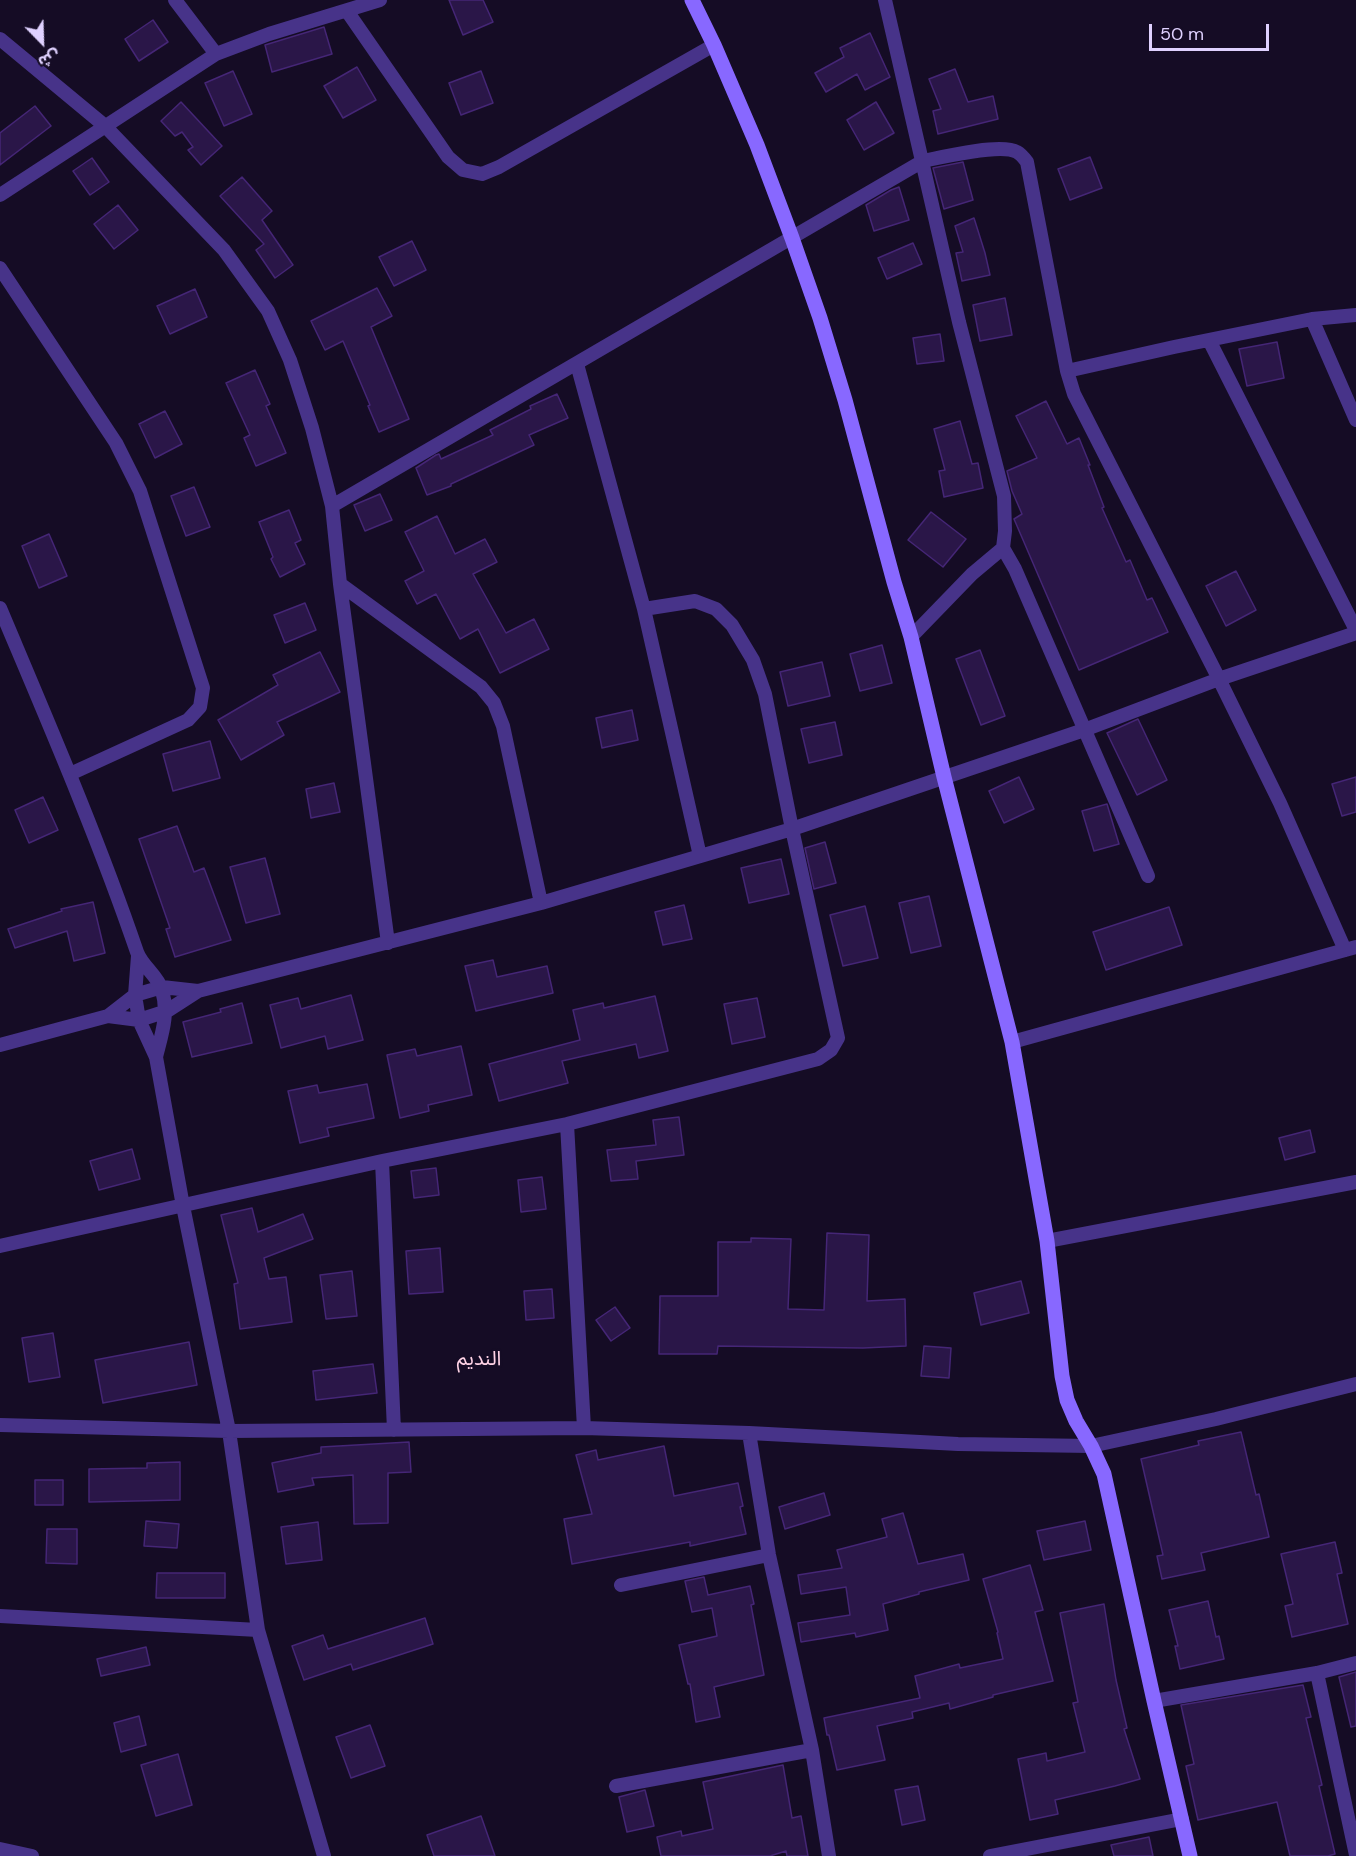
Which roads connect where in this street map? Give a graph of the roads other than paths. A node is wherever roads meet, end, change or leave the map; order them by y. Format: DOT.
graph roads {
  1 [pos="174,0"];
  2 [pos="380,0"];
  3 [pos="692,0"];
  4 [pos="885,0"];
  5 [pos="347,11"];
  6 [pos="0,39"];
  7 [pos="714,45"];
  8 [pos="216,54"];
  9 [pos="105,126"];
  10 [pos="923,161"];
  11 [pos="0,195"];
  12 [pos="792,238"];
  13 [pos="0,268"];
  14 [pos="1356,315"];
  15 [pos="1312,319"];
  16 [pos="1209,340"];
  17 [pos="577,364"];
  18 [pos="1067,371"];
  19 [pos="1356,420"];
  20 [pos="332,507"];
  21 [pos="1003,548"];
  22 [pos="340,584"];
  23 [pos="0,608"];
  24 [pos="644,609"];
  25 [pos="1356,632"];
  26 [pos="911,637"];
  27 [pos="1219,679"];
  28 [pos="1084,730"];
  29 [pos="70,774"];
  30 [pos="944,777"];
  31 [pos="792,829"];
  32 [pos="700,856"];
  33 [pos="1148,876"];
  34 [pos="541,903"];
  35 [pos="388,943"];
  36 [pos="1350,948"];
  37 [pos="138,956"];
  38 [pos="162,987"];
  39 [pos="198,991"];
  40 [pos="135,995"];
  41 [pos="167,1011"];
  42 [pos="108,1016"];
  43 [pos="139,1020"];
  44 [pos="1012,1042"];
  45 [pos="0,1044"];
  46 [pos="156,1057"];
  47 [pos="567,1124"];
  48 [pos="382,1161"];
  49 [pos="1356,1182"];
  50 [pos="183,1206"];
  51 [pos="1047,1241"];
  52 [pos="0,1246"];
  53 [pos="1356,1384"];
  54 [pos="0,1425"];
  55 [pos="584,1428"];
  56 [pos="394,1430"];
  57 [pos="229,1431"];
  58 [pos="749,1433"];
  59 [pos="1091,1446"];
  60 [pos="769,1555"];
  61 [pos="621,1585"];
  62 [pos="0,1616"];
  63 [pos="258,1630"];
  64 [pos="1356,1663"];
  65 [pos="1317,1672"];
  66 [pos="1154,1701"];
  67 [pos="812,1750"];
  68 [pos="616,1786"];
  69 [pos="1182,1819"];
  70 [pos="0,1849"];
  71 [pos="1033,1852"];
  72 [pos="1356,1855"];
  73 [pos="32,1856"];
  74 [pos="324,1856"];
  75 [pos="829,1856"];
  76 [pos="990,1856"];
  77 [pos="1190,1856"];
  1 -- 8 [label="street"];
  2 -- 5 [label="street"];
  3 -- 7 [label="main road"];
  4 -- 10 [label="street"];
  5 -- 7 [label="street"];
  5 -- 8 [label="street"];
  6 -- 9 [label="street"];
  7 -- 12 [label="main road"];
  8 -- 9 [label="street"];
  9 -- 11 [label="street"];
  9 -- 20 [label="street"];
  10 -- 12 [label="street"];
  10 -- 18 [label="street"];
  10 -- 21 [label="street"];
  12 -- 17 [label="street"];
  12 -- 26 [label="main road"];
  13 -- 29 [label="street"];
  14 -- 15 [label="street"];
  15 -- 16 [label="street"];
  15 -- 19 [label="street"];
  16 -- 18 [label="street"];
  16 -- 25 [label="street"];
  17 -- 20 [label="street"];
  17 -- 24 [label="street"];
  18 -- 27 [label="street"];
  20 -- 22 [label="street"];
  21 -- 26 [label="street"];
  21 -- 28 [label="street"];
  22 -- 34 [label="street"];
  22 -- 35 [label="street"];
  23 -- 29 [label="street"];
  24 -- 31 [label="street"];
  24 -- 32 [label="street"];
  25 -- 27 [label="street"];
  26 -- 30 [label="main road"];
  27 -- 28 [label="street"];
  27 -- 36 [label="street"];
  28 -- 30 [label="street"];
  28 -- 33 [label="street"];
  29 -- 37 [label="street"];
  30 -- 31 [label="street"];
  30 -- 44 [label="main road"];
  31 -- 32 [label="street"];
  31 -- 47 [label="street"];
  32 -- 34 [label="street"];
  34 -- 35 [label="street"];
  35 -- 39 [label="street"];
  36 -- 44 [label="street"];
  37 -- 38 [label="street"];
  37 -- 40 [label="street"];
  38 -- 39 [label="street"];
  38 -- 40 [label="street"];
  38 -- 41 [label="street"];
  39 -- 41 [label="street"];
  40 -- 42 [label="street"];
  40 -- 43 [label="street"];
  41 -- 43 [label="street"];
  41 -- 46 [label="street"];
  42 -- 43 [label="street"];
  42 -- 45 [label="street"];
  43 -- 46 [label="street"];
  44 -- 51 [label="main road"];
  46 -- 50 [label="street"];
  47 -- 48 [label="street"];
  47 -- 55 [label="street"];
  48 -- 50 [label="street"];
  48 -- 56 [label="street"];
  49 -- 51 [label="street"];
  50 -- 52 [label="street"];
  50 -- 57 [label="street"];
  51 -- 59 [label="main road"];
  53 -- 59 [label="street"];
  54 -- 57 [label="street"];
  55 -- 56 [label="street"];
  55 -- 58 [label="street"];
  56 -- 57 [label="street"];
  57 -- 63 [label="street"];
  58 -- 59 [label="street"];
  58 -- 60 [label="street"];
  59 -- 66 [label="main road"];
  60 -- 61 [label="street"];
  60 -- 67 [label="street"];
  62 -- 63 [label="street"];
  63 -- 74 [label="street"];
  64 -- 65 [label="street"];
  65 -- 66 [label="street"];
  65 -- 72 [label="street"];
  66 -- 69 [label="main road"];
  67 -- 68 [label="street"];
  67 -- 75 [label="street"];
  69 -- 71 [label="street"];
  69 -- 77 [label="main road"];
  70 -- 73 [label="street"];
  71 -- 76 [label="street"];
}
